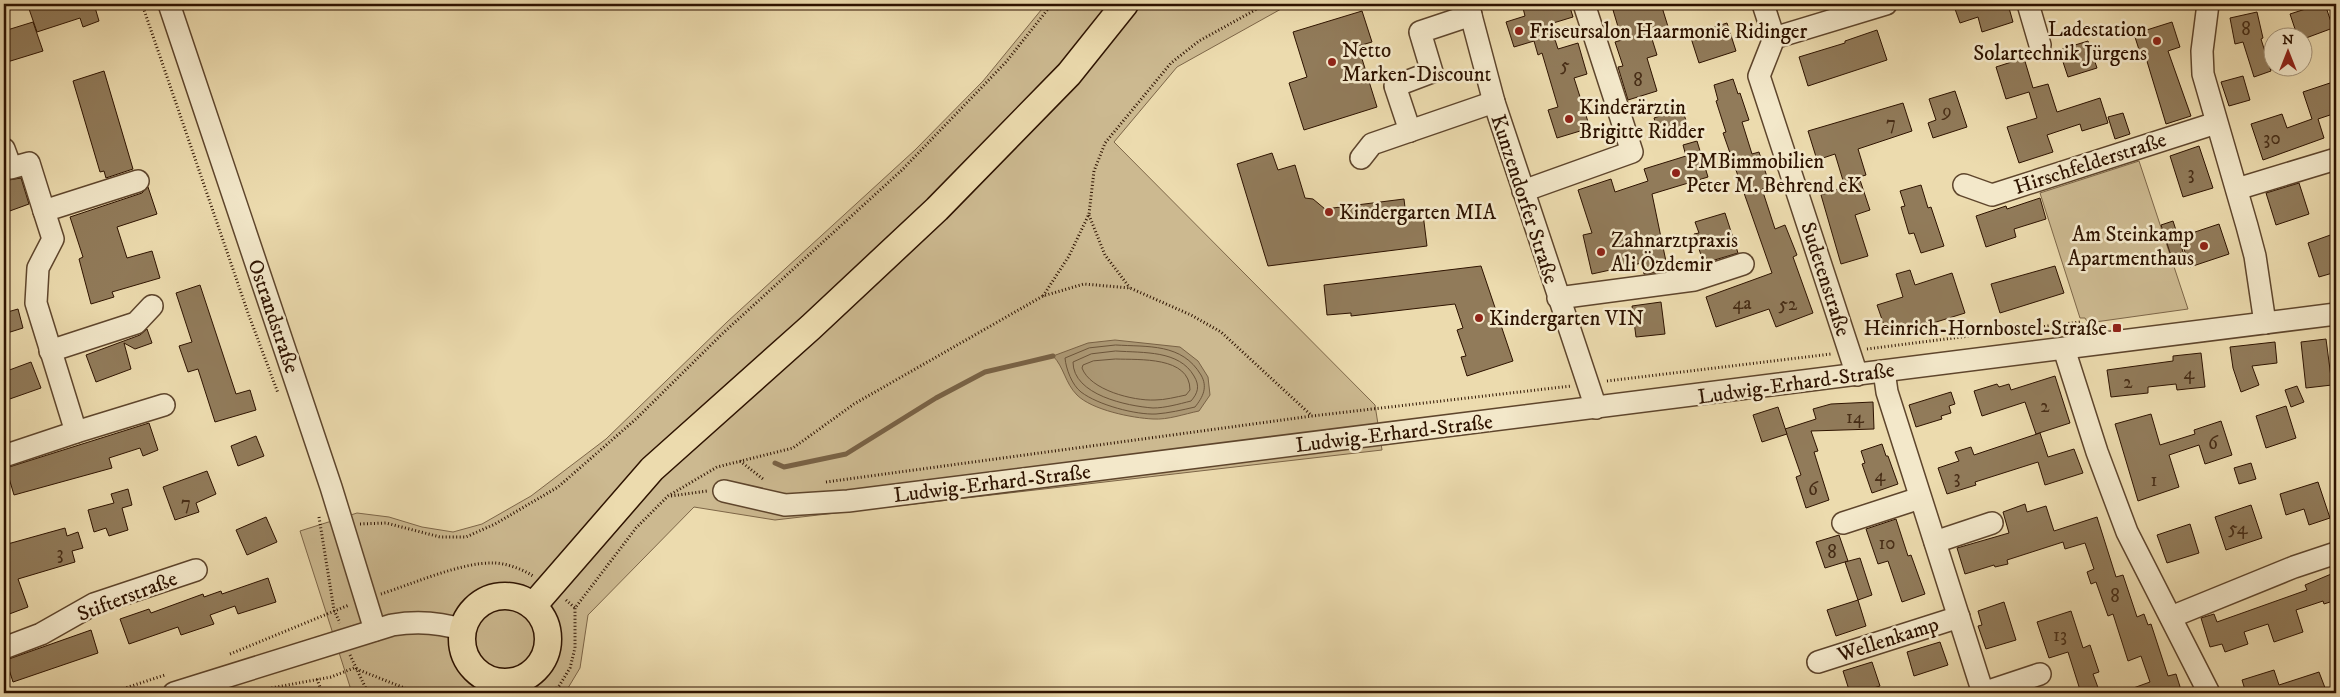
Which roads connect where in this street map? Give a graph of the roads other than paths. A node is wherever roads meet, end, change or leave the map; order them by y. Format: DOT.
graph roads {
  1 [pos="169,4"];
  2 [pos="1125,4"];
  3 [pos="1584,4"];
  4 [pos="1763,4"];
  5 [pos="1886,4"];
  6 [pos="2028,4"];
  7 [pos="2208,4"];
  8 [pos="1472,8"];
  9 [pos="1774,38"];
  10 [pos="2040,45"];
  11 [pos="1494,102"];
  12 [pos="2216,123"];
  13 [pos="1410,131"];
  14 [pos="1360,158"];
  15 [pos="2336,159"];
  16 [pos="6,163"];
  17 [pos="138,181"];
  18 [pos="1964,186"];
  19 [pos="2237,189"];
  20 [pos="1523,190"];
  21 [pos="44,211"];
  22 [pos="1743,264"];
  23 [pos="1558,298"];
  24 [pos="152,306"];
  25 [pos="2336,314"];
  26 [pos="2264,323"];
  27 [pos="2064,349"];
  28 [pos="50,351"];
  29 [pos="1884,371"];
  30 [pos="1857,375"];
  31 [pos="164,405"];
  32 [pos="1596,408"];
  33 [pos="76,432"];
  34 [pos="4,456"];
  35 [pos="724,491"];
  36 [pos="1920,498"];
  37 [pos="1843,523"];
  38 [pos="1992,523"];
  39 [pos="1935,542"];
  40 [pos="2336,553"];
  41 [pos="196,570"];
  42 [pos="541,596"];
  43 [pos="1958,617"];
  44 [pos="2171,617"];
  45 [pos="375,630"];
  46 [pos="463,630"];
  47 [pos="4,648"];
  48 [pos="1818,662"];
  49 [pos="2040,674"];
  50 [pos="170,684"];
  51 [pos="503,688"];
  52 [pos="1983,693"];
  53 [pos="2209,693"];
  1 -- 45 [label="street, Ostrandstraße"];
  2 -- 42 [label="main road"];
  3 -- 20 [label="street"];
  4 -- 9 [label="street"];
  5 -- 9 [label="street"];
  6 -- 10 [label="street"];
  7 -- 12 [label="street"];
  8 -- 11 [label="street, Kunzendorfer Straße"];
  8 -- 13 [label="street"];
  9 -- 30 [label="street, Sudetenstraße"];
  11 -- 13 [label="street, Kunzendorfer Straße"];
  11 -- 20 [label="street, Kunzendorfer Straße"];
  12 -- 18 [label="street, Hirschfelderstraße"];
  12 -- 19 [label="street"];
  13 -- 14 [label="street, Kunzendorfer Straße"];
  15 -- 19 [label="street"];
  16 -- 21 [label="street"];
  17 -- 21 [label="street"];
  19 -- 26 [label="street"];
  20 -- 23 [label="street, Kunzendorfer Straße"];
  21 -- 28 [label="street"];
  22 -- 23 [label="street"];
  23 -- 32 [label="street, Kunzendorfer Straße"];
  24 -- 28 [label="street"];
  25 -- 26 [label="street, Ludwig-Erhard-Straße"];
  26 -- 27 [label="street, Ludwig-Erhard-Straße"];
  27 -- 29 [label="street, Ludwig-Erhard-Straße"];
  27 -- 44 [label="street"];
  28 -- 33 [label="street"];
  29 -- 30 [label="street, Ludwig-Erhard-Straße"];
  29 -- 36 [label="street, Wellenkamp"];
  30 -- 32 [label="street, Ludwig-Erhard-Straße"];
  31 -- 33 [label="street"];
  32 -- 35 [label="street, Ludwig-Erhard-Straße"];
  33 -- 34 [label="street"];
  36 -- 37 [label="street"];
  36 -- 39 [label="street, Wellenkamp"];
  38 -- 39 [label="street"];
  39 -- 43 [label="street, Wellenkamp"];
  40 -- 44 [label="street"];
  41 -- 47 [label="street, Stifterstraße"];
  42 -- 46 [label="main road"];
  42 -- 51 [label="main road"];
  43 -- 48 [label="street, Wellenkamp"];
  43 -- 52 [label="street, Wellenkamp"];
  44 -- 53 [label="street"];
  45 -- 46 [label="street"];
  45 -- 50 [label="street"];
  46 -- 51 [label="main road"];
  49 -- 52 [label="street, Wellenkamp"];
}
